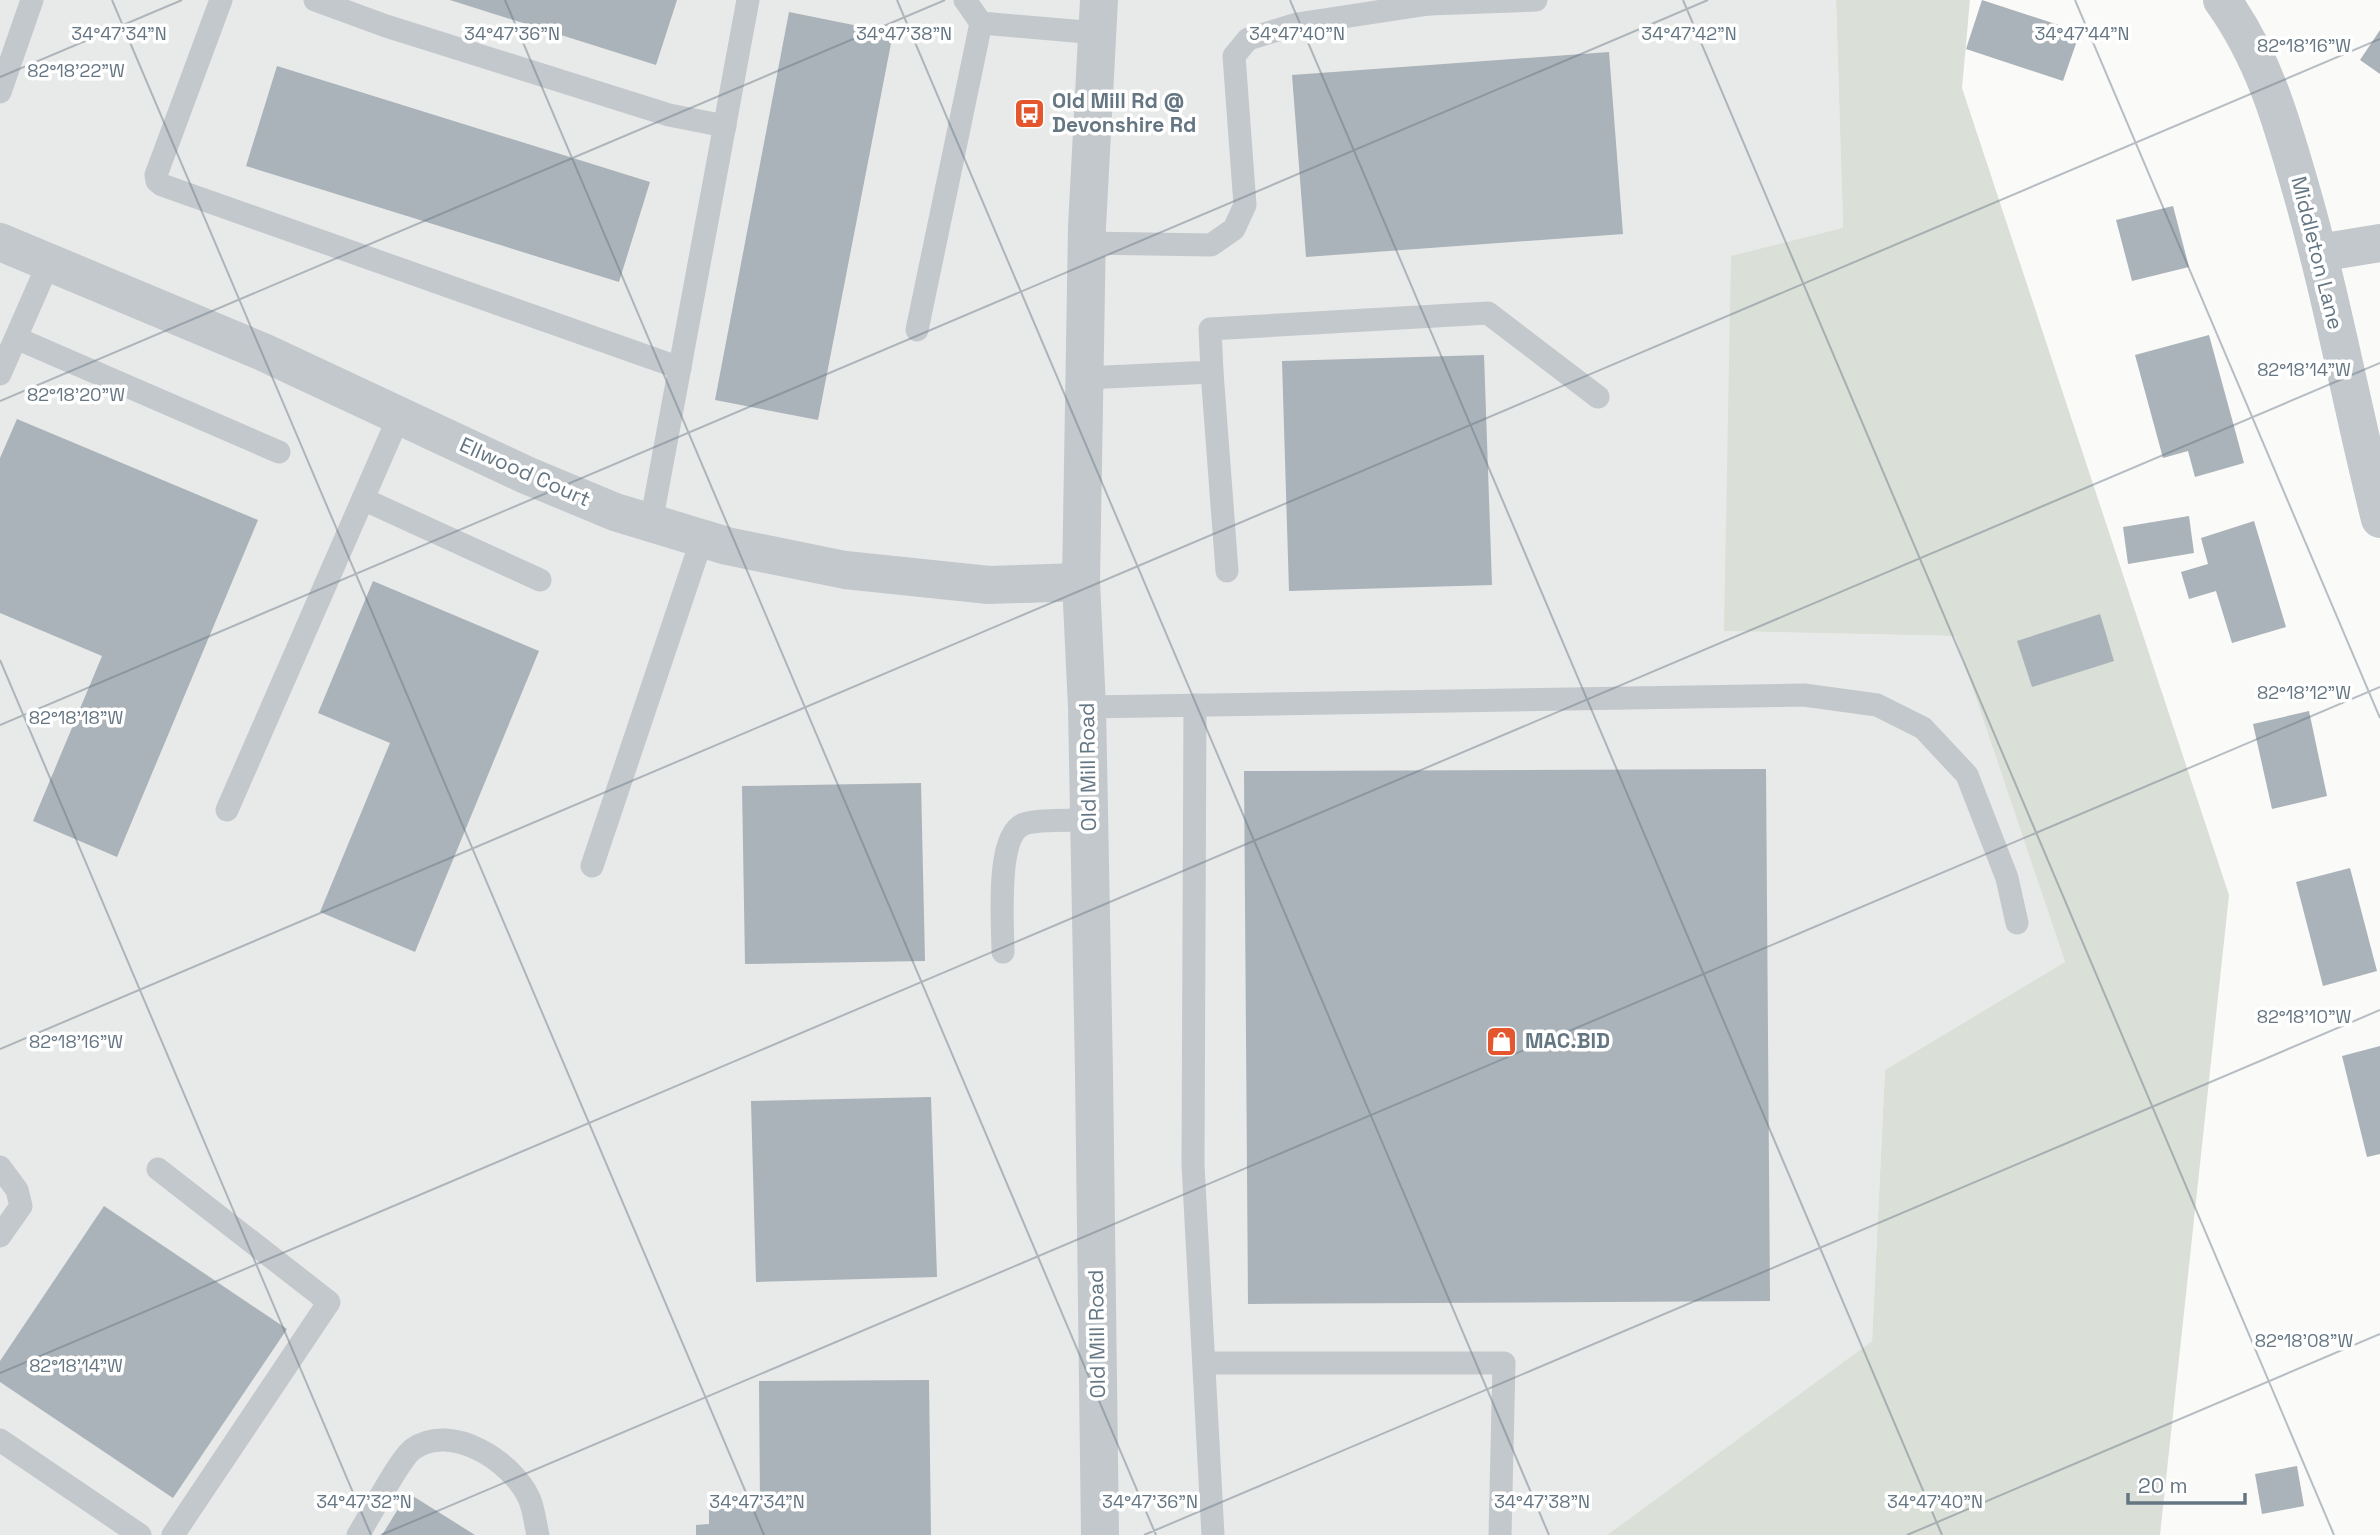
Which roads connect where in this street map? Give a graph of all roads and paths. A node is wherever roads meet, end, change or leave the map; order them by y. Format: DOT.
graph roads {
  1 [pos="32,0"];
  2 [pos="221,0"];
  3 [pos="315,0"];
  4 [pos="748,0"];
  5 [pos="965,0"];
  6 [pos="1536,0"];
  7 [pos="2222,0"];
  8 [pos="1429,2"];
  9 [pos="1098,16"];
  10 [pos="981,23"];
  11 [pos="0,92"];
  12 [pos="725,126"];
  13 [pos="0,242"];
  14 [pos="1087,243"];
  15 [pos="2380,243"];
  16 [pos="2319,253"];
  17 [pos="49,262"];
  18 [pos="918,330"];
  19 [pos="16,338"];
  20 [pos="680,368"];
  21 [pos="1212,372"];
  22 [pos="0,374"];
  23 [pos="1085,378"];
  24 [pos="1598,397"];
  25 [pos="400,414"];
  26 [pos="279,452"];
  27 [pos="363,499"];
  28 [pos="2380,519"];
  29 [pos="651,523"];
  30 [pos="702,539"];
  31 [pos="1227,571"];
  32 [pos="540,580"];
  33 [pos="1081,582"];
  34 [pos="1195,705"];
  35 [pos="1087,708"];
  36 [pos="227,810"];
  37 [pos="1089,820"];
  38 [pos="592,866"];
  39 [pos="2017,923"];
  40 [pos="1003,952"];
  41 [pos="0,1167"];
  42 [pos="158,1169"];
  43 [pos="0,1236"];
  44 [pos="1205,1363"];
  45 [pos="0,1440"];
  46 [pos="140,1535"];
  47 [pos="173,1535"];
  48 [pos="358,1535"];
  49 [pos="538,1535"];
  50 [pos="1100,1535"];
  51 [pos="1213,1535"];
  52 [pos="1500,1535"];
  1 -- 11 [label="lane"];
  2 -- 20 [label="lane"];
  3 -- 12 [label="lane"];
  4 -- 12 [label="lane"];
  5 -- 10 [label="lane"];
  6 -- 8 [label="lane"];
  7 -- 16 [label="street, Middleton Lane"];
  8 -- 14 [label="lane"];
  9 -- 10 [label="lane"];
  9 -- 14 [label="street, Old Mill Road"];
  10 -- 18 [label="lane"];
  12 -- 20 [label="lane"];
  13 -- 17 [label="street, Ellwood Court"];
  14 -- 23 [label="street, Old Mill Road"];
  15 -- 16 [label="street"];
  16 -- 28 [label="street, Middleton Lane"];
  17 -- 19 [label="lane"];
  17 -- 25 [label="street, Ellwood Court"];
  19 -- 22 [label="lane"];
  19 -- 26 [label="lane"];
  20 -- 29 [label="lane"];
  21 -- 23 [label="lane"];
  21 -- 24 [label="lane"];
  21 -- 31 [label="lane"];
  23 -- 33 [label="street, Old Mill Road"];
  25 -- 27 [label="lane"];
  25 -- 29 [label="street, Ellwood Court"];
  27 -- 32 [label="lane"];
  27 -- 36 [label="lane"];
  29 -- 30 [label="street, Ellwood Court"];
  30 -- 33 [label="street, Ellwood Court"];
  30 -- 38 [label="lane"];
  33 -- 35 [label="street, Old Mill Road"];
  34 -- 35 [label="lane"];
  34 -- 39 [label="lane"];
  34 -- 44 [label="lane"];
  35 -- 37 [label="street, Old Mill Road"];
  37 -- 40 [label="lane"];
  37 -- 50 [label="street, Old Mill Road"];
  41 -- 43 [label="lane"];
  42 -- 47 [label="lane"];
  44 -- 51 [label="lane"];
  44 -- 52 [label="lane"];
  45 -- 46 [label="lane"];
  48 -- 49 [label="lane"];
}
